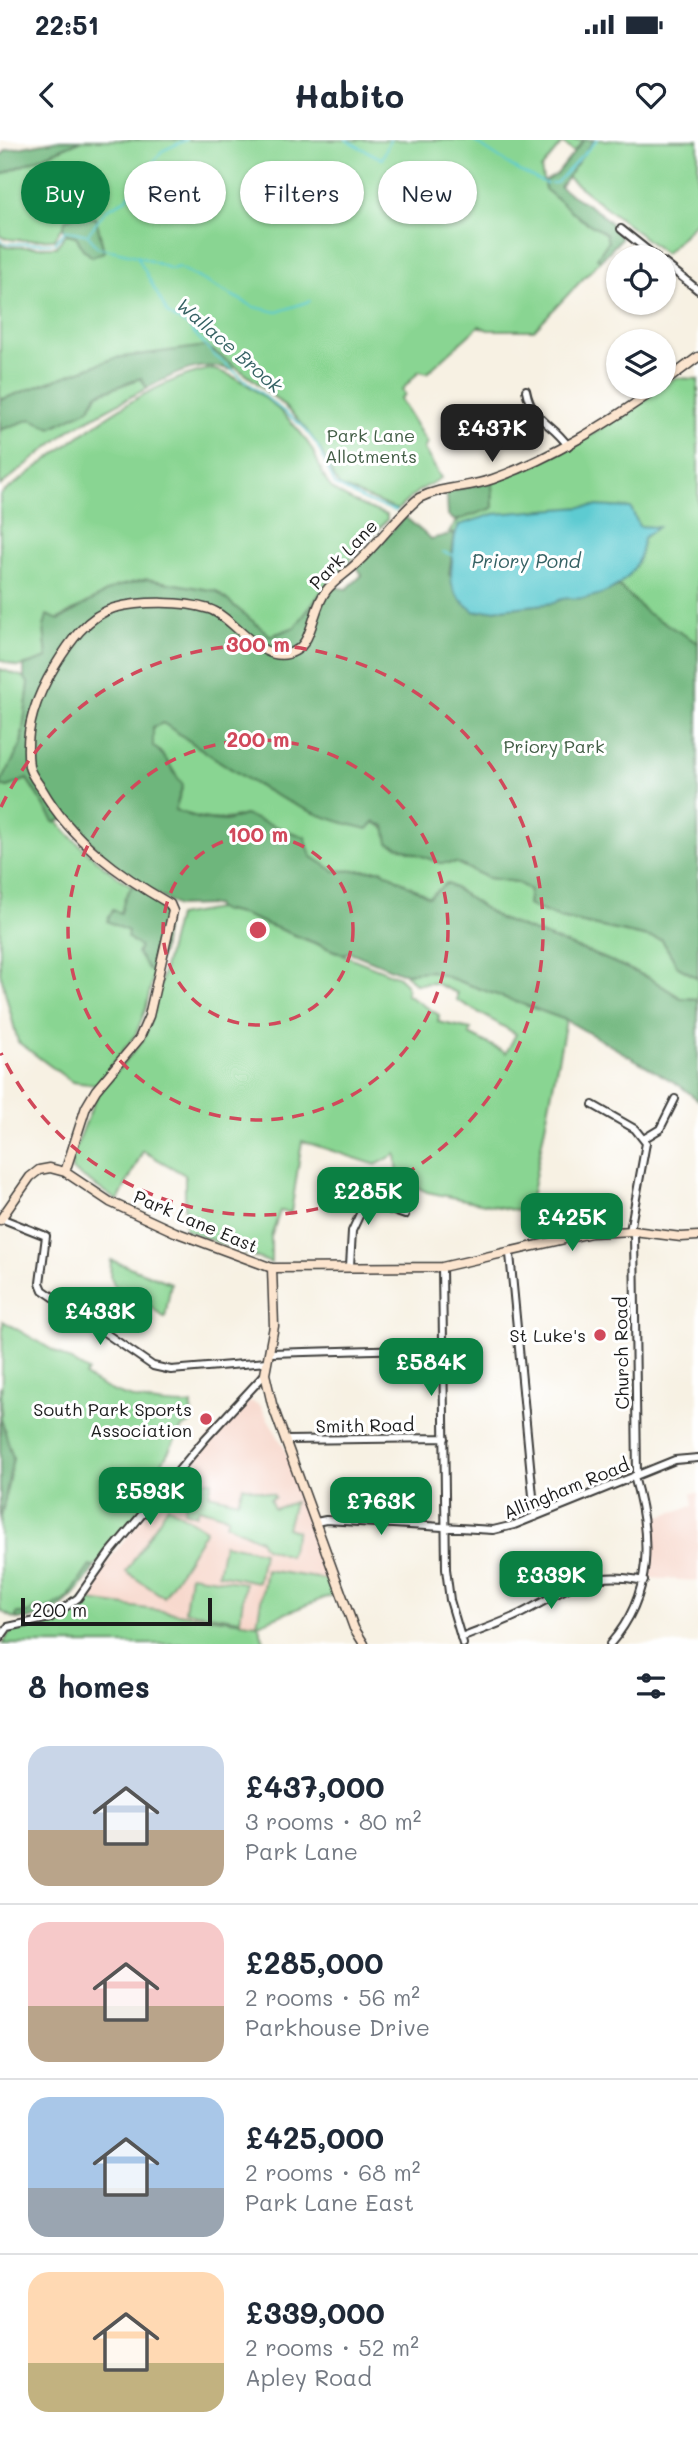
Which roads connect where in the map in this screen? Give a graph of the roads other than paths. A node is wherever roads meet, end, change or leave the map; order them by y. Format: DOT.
graph roads {
  1 [pos="621,229"];
  2 [pos="641,245"];
  3 [pos="676,272"];
  4 [pos="698,290"];
  5 [pos="698,357"];
  6 [pos="676,373"];
  7 [pos="526,390"];
  8 [pos="640,399"];
  9 [pos="568,446"];
  10 [pos="675,1099"];
  11 [pos="593,1105"];
  12 [pos="645,1138"];
  13 [pos="65,1171"];
  14 [pos="330,1195"];
  15 [pos="366,1201"];
  16 [pos="405,1215"];
  17 [pos="1,1219"];
  18 [pos="632,1231"];
  19 [pos="698,1236"];
  20 [pos="510,1254"];
  21 [pos="350,1266"];
  22 [pos="442,1267"];
  23 [pos="272,1268"];
  24 [pos="443,1348"];
  25 [pos="268,1358"];
  26 [pos="265,1374"];
  27 [pos="445,1438"];
  28 [pos="286,1440"];
  29 [pos="698,1458"];
  30 [pos="635,1475"];
  31 [pos="535,1517"];
  32 [pos="316,1522"];
  33 [pos="446,1530"];
  34 [pos="644,1581"];
  35 [pos="0,1638"];
  36 [pos="462,1641"];
  37 [pos="364,1644"];
  38 [pos="610,1644"];
  1 -- 2 [label="street"];
  3 -- 4 [label="street"];
  5 -- 6 [label="street"];
  7 -- 9 [label="street"];
  8 -- 9 [label="street, Park Lane"];
  9 -- 13 [label="street, Park Lane"];
  10 -- 12 [label="street"];
  11 -- 12 [label="street"];
  12 -- 18 [label="street, Church Road"];
  13 -- 17 [label="street"];
  13 -- 23 [label="street, Park Lane East"];
  14 -- 15 [label="street"];
  15 -- 16 [label="street"];
  15 -- 21 [label="street"];
  17 -- 25 [label="street"];
  18 -- 19 [label="street, Park Lane East"];
  18 -- 20 [label="street, Park Lane East"];
  18 -- 30 [label="street, Church Road"];
  20 -- 22 [label="street, Park Lane East"];
  20 -- 31 [label="street"];
  21 -- 22 [label="street, Park Lane East"];
  21 -- 23 [label="street, Park Lane East"];
  22 -- 24 [label="street"];
  23 -- 25 [label="street"];
  24 -- 25 [label="street"];
  24 -- 27 [label="street"];
  25 -- 26 [label="street"];
  26 -- 28 [label="street"];
  26 -- 35 [label="street"];
  27 -- 28 [label="street, Smith Road"];
  27 -- 33 [label="street"];
  28 -- 32 [label="street"];
  29 -- 30 [label="street, Allingham Road"];
  30 -- 31 [label="street, Allingham Road"];
  30 -- 34 [label="street, Church Road"];
  31 -- 33 [label="street, Allingham Road"];
  32 -- 33 [label="street, Allingham Road"];
  32 -- 37 [label="street"];
  33 -- 36 [label="street"];
  34 -- 36 [label="street"];
  34 -- 38 [label="street, Church Road"];
}
